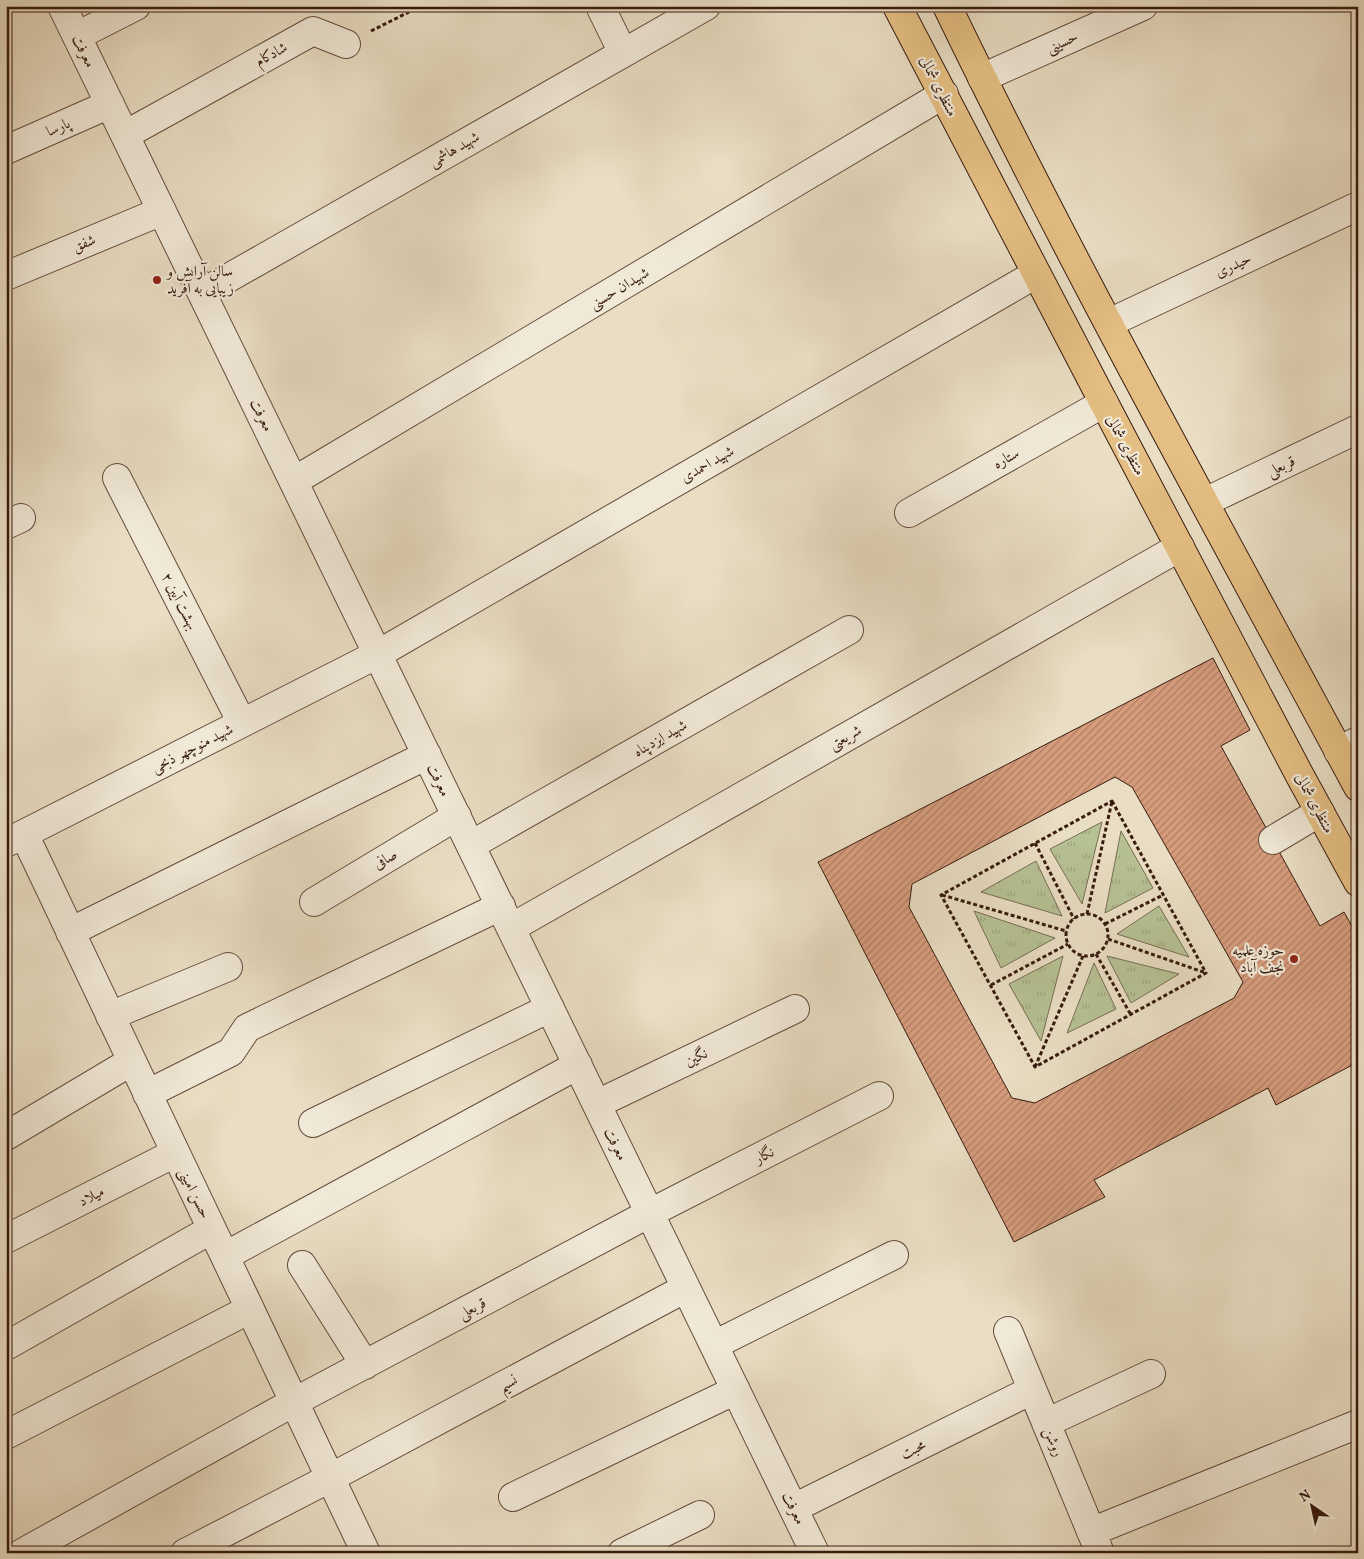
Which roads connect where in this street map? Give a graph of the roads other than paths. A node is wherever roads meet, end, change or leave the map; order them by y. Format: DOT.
graph roads {
  1 [pos="62,6"];
  2 [pos="136,6"];
  3 [pos="600,6"];
  4 [pos="706,6"];
  5 [pos="897,6"];
  6 [pos="947,6"];
  7 [pos="1143,6"];
  8 [pos="77,36"];
  9 [pos="346,44"];
  10 [pos="624,53"];
  11 [pos="982,78"];
  12 [pos="944,94"];
  13 [pos="110,104"];
  14 [pos="125,135"];
  15 [pos="6,150"];
  16 [pos="1358,206"];
  17 [pos="162,211"];
  18 [pos="1036,274"];
  19 [pos="6,276"];
  20 [pos="202,292"];
  21 [pos="1109,323"];
  22 [pos="1104,403"];
  23 [pos="1358,429"];
  24 [pos="118,478"];
  25 [pos="294,481"];
  26 [pos="1205,502"];
  27 [pos="909,512"];
  28 [pos="1180,547"];
  29 [pos="848,630"];
  30 [pos="378,654"];
  31 [pos="242,723"];
  32 [pos="1348,746"];
  33 [pos="427,755"];
  34 [pos="1358,787"];
  35 [pos="1320,812"];
  36 [pos="457,816"];
  37 [pos="15,838"];
  38 [pos="1273,840"];
  39 [pos="471,845"];
  40 [pos="1358,882"];
  41 [pos="314,902"];
  42 [pos="506,917"];
  43 [pos="70,932"];
  44 [pos="228,967"];
  45 [pos="550,1008"];
  46 [pos="795,1009"];
  47 [pos="110,1016"];
  48 [pos="132,1061"];
  49 [pos="578,1066"];
  50 [pos="148,1094"];
  51 [pos="879,1096"];
  52 [pos="597,1104"];
  53 [pos="313,1123"];
  54 [pos="6,1136"];
  55 [pos="175,1153"];
  56 [pos="650,1213"];
  57 [pos="212,1229"];
  58 [pos="6,1239"];
  59 [pos="894,1255"];
  60 [pos="225,1256"];
  61 [pos="302,1265"];
  62 [pos="686,1288"];
  63 [pos="250,1309"];
  64 [pos="1008,1331"];
  65 [pos="714,1345"];
  66 [pos="6,1346"];
  67 [pos="365,1365"];
  68 [pos="1151,1374"];
  69 [pos="736,1390"];
  70 [pos="1032,1390"];
  71 [pos="294,1402"];
  72 [pos="1046,1423"];
  73 [pos="1358,1424"];
  74 [pos="6,1435"];
  75 [pos="330,1478"];
  76 [pos="513,1497"];
  77 [pos="794,1508"];
  78 [pos="700,1515"];
  79 [pos="1095,1543"];
  80 [pos="22,1553"];
  81 [pos="186,1553"];
  82 [pos="366,1553"];
  83 [pos="622,1553"];
  84 [pos="815,1553"];
  1 -- 8 [label="street, معرفت"];
  2 -- 8 [label="street"];
  3 -- 10 [label="street"];
  4 -- 10 [label="street, شهید هاشمی"];
  5 -- 12 [label="main road, منتظری شمالی"];
  6 -- 11 [label="main road"];
  7 -- 11 [label="street, حسینی"];
  8 -- 13 [label="street, معرفت"];
  9 -- 14 [label="street, شادکام"];
  10 -- 20 [label="street, شهید هاشمی"];
  11 -- 21 [label="main road"];
  12 -- 18 [label="main road, منتظری شمالی"];
  12 -- 25 [label="street, شهیدان حسنی"];
  13 -- 14 [label="street, معرفت"];
  13 -- 15 [label="street, پارسا"];
  14 -- 17 [label="street, معرفت"];
  16 -- 21 [label="street, حیدری"];
  17 -- 19 [label="street, شفق"];
  17 -- 20 [label="street, معرفت"];
  18 -- 22 [label="main road, منتظری شمالی"];
  18 -- 30 [label="street, شهید احمدی"];
  20 -- 25 [label="street, معرفت"];
  21 -- 26 [label="main road"];
  22 -- 27 [label="street, ستاره"];
  22 -- 28 [label="main road, منتظری شمالی"];
  23 -- 26 [label="street, قربعلی"];
  24 -- 31 [label="street, بهشت آیین ۲"];
  25 -- 30 [label="street, معرفت"];
  26 -- 32 [label="main road"];
  28 -- 35 [label="main road, منتظری شمالی"];
  28 -- 42 [label="street, شریعتی"];
  29 -- 39 [label="street, شهید ایزدپناه"];
  30 -- 31 [label="street, شهید منوچهر ذبحی"];
  30 -- 33 [label="street, معرفت"];
  31 -- 37 [label="street, شهید منوچهر ذبحی"];
  32 -- 34 [label="main road"];
  33 -- 36 [label="street, معرفت"];
  33 -- 43 [label="street"];
  35 -- 38 [label="street"];
  35 -- 40 [label="main road, منتظری شمالی"];
  36 -- 39 [label="street, معرفت"];
  36 -- 41 [label="street, صافی"];
  37 -- 43 [label="street, حسن امینی"];
  39 -- 42 [label="street, معرفت"];
  42 -- 45 [label="street, معرفت"];
  42 -- 50 [label="street, شریعتی"];
  43 -- 47 [label="street, حسن امینی"];
  44 -- 47 [label="street"];
  45 -- 49 [label="street, معرفت"];
  45 -- 53 [label="street"];
  46 -- 52 [label="street, نگین"];
  47 -- 48 [label="street, حسن امینی"];
  48 -- 50 [label="street, حسن امینی"];
  48 -- 54 [label="street"];
  49 -- 52 [label="street, معرفت"];
  49 -- 60 [label="street"];
  50 -- 55 [label="street, حسن امینی"];
  51 -- 56 [label="street, نگار"];
  52 -- 56 [label="street, معرفت"];
  55 -- 57 [label="street, حسن امینی"];
  55 -- 58 [label="street, میلاد"];
  56 -- 62 [label="street, معرفت"];
  56 -- 67 [label="street, قربعلی"];
  57 -- 60 [label="street, حسن امینی"];
  57 -- 66 [label="street"];
  59 -- 65 [label="street"];
  60 -- 63 [label="street, حسن امینی"];
  61 -- 67 [label="street"];
  62 -- 65 [label="street, معرفت"];
  62 -- 75 [label="street, نسیم"];
  63 -- 71 [label="street, حسن امینی"];
  63 -- 74 [label="street"];
  64 -- 70 [label="street, روشن"];
  65 -- 69 [label="street, معرفت"];
  67 -- 71 [label="street, قربعلی"];
  68 -- 72 [label="street"];
  69 -- 76 [label="street"];
  69 -- 77 [label="street, معرفت"];
  70 -- 72 [label="street, روشن"];
  70 -- 77 [label="street, محبت"];
  71 -- 75 [label="street, حسن امینی"];
  71 -- 80 [label="street, قربعلی"];
  72 -- 79 [label="street, روشن"];
  73 -- 79 [label="street"];
  75 -- 81 [label="street, نسیم"];
  75 -- 82 [label="street, حسن امینی"];
  77 -- 84 [label="street, معرفت"];
  78 -- 83 [label="street"];
}
